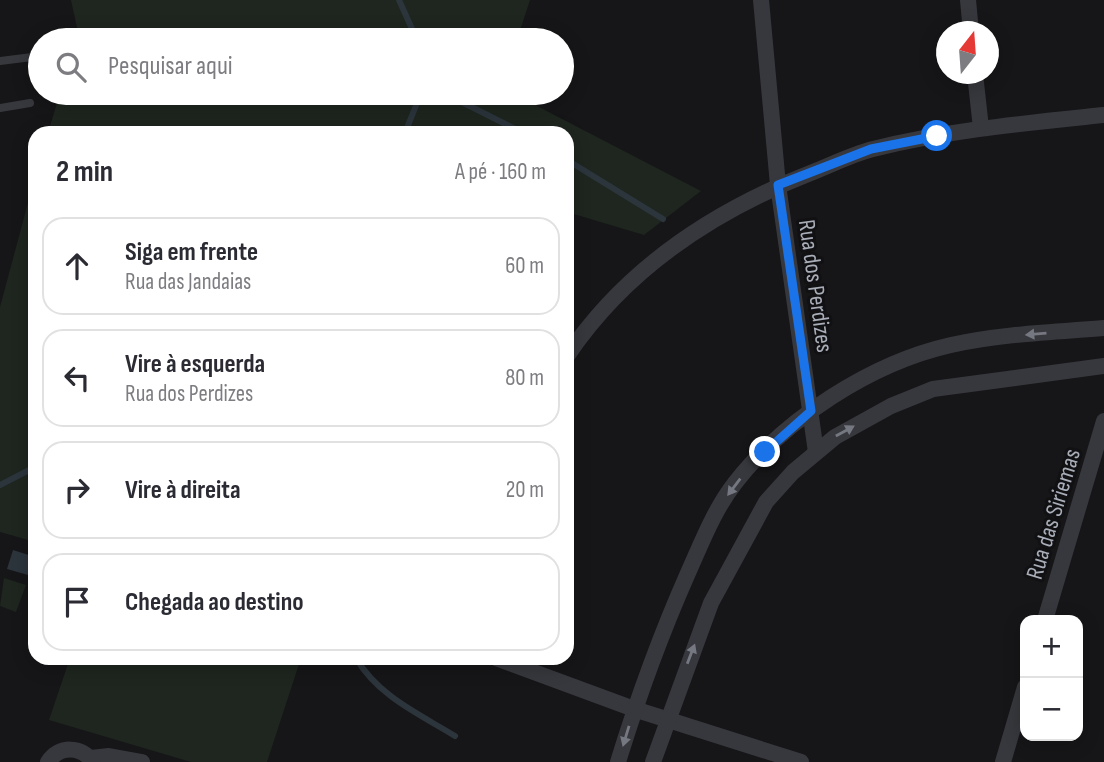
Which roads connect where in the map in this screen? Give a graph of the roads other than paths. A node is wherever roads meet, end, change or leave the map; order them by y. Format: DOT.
graph roads {
  1 [pos="761,0"];
  2 [pos="968,0"];
  3 [pos="970,21"];
  4 [pos="28,58"];
  5 [pos="0,61"];
  6 [pos="976,84"];
  7 [pos="28,103"];
  8 [pos="0,108"];
  9 [pos="1104,115"];
  10 [pos="981,128"];
  11 [pos="778,185"];
  12 [pos="1104,328"];
  13 [pos="574,348"];
  14 [pos="1104,366"];
  15 [pos="811,411"];
  16 [pos="1104,421"];
  17 [pos="816,452"];
  18 [pos="1046,615"];
  19 [pos="515,665"];
  20 [pos="1020,704"];
  21 [pos="634,709"];
  22 [pos="667,718"];
  23 [pos="92,760"];
  24 [pos="48,762"];
  25 [pos="142,762"];
  26 [pos="618,762"];
  27 [pos="653,762"];
  28 [pos="801,762"];
  29 [pos="1003,762"];
  1 -- 11 [label="street, Rua dos Perdizes"];
  2 -- 3 [label="street"];
  4 -- 5 [label="lane"];
  6 -- 10 [label="street"];
  7 -- 8 [label="lane"];
  9 -- 10 [label="street"];
  10 -- 11 [label="street"];
  11 -- 13 [label="street"];
  11 -- 15 [label="street, Rua dos Perdizes"];
  12 -- 15 [label="street, one-way"];
  17 -- 14 [label="street, one-way"];
  15 -- 17 [label="street, Rua dos Perdizes"];
  15 -- 21 [label="street, one-way"];
  16 -- 18 [label="street, Rua das Siriemas"];
  22 -- 17 [label="street, one-way"];
  19 -- 21 [label="street"];
  20 -- 29 [label="street"];
  21 -- 22 [label="street"];
  21 -- 26 [label="street, one-way"];
  22 -- 27 [label="street"];
  22 -- 28 [label="street"];
  23 -- 24 [label="street"];
  23 -- 25 [label="street"];
}
